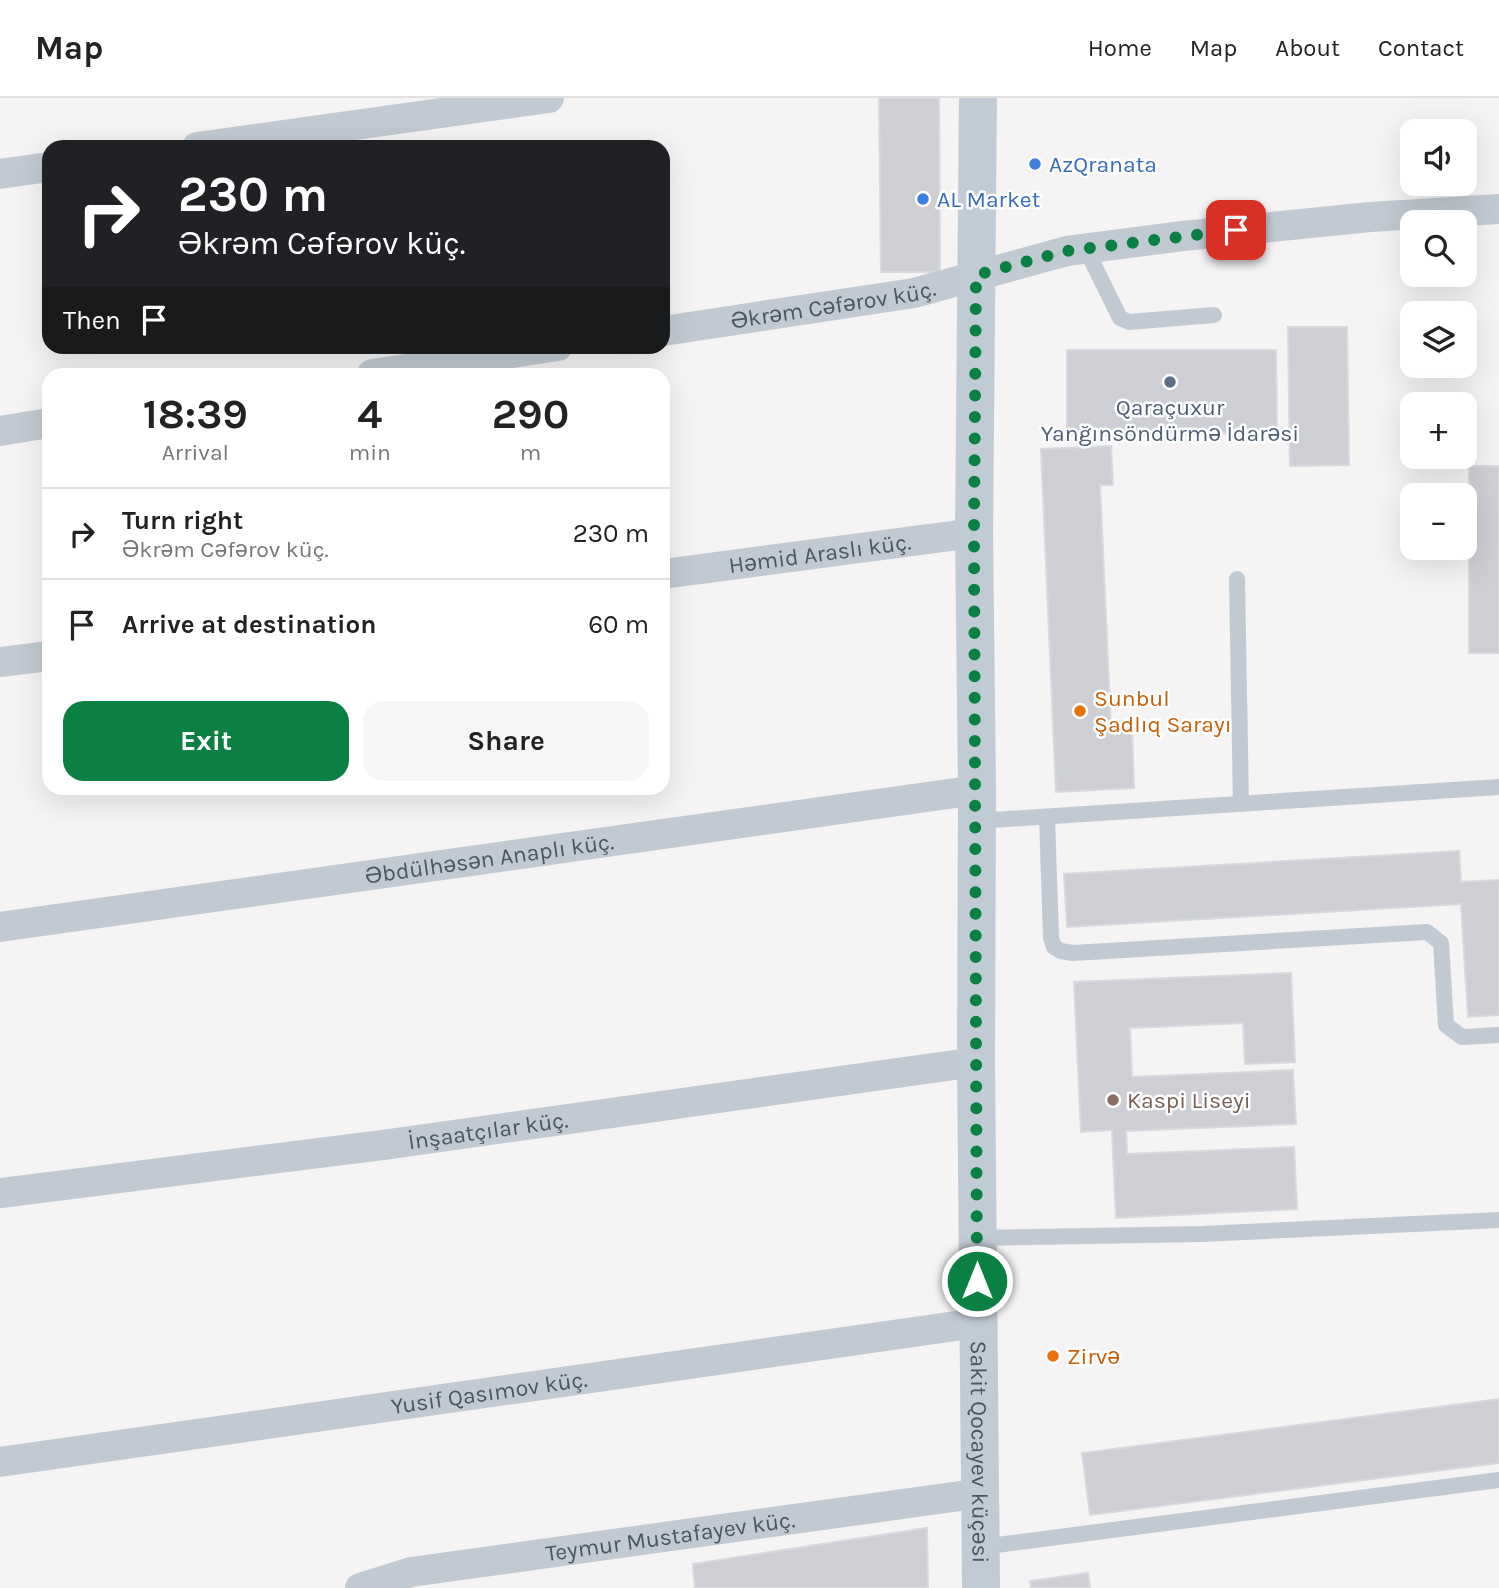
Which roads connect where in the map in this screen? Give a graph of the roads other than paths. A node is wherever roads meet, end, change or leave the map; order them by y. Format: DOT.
graph roads {
  1 [pos="548,98"];
  2 [pos="978,98"];
  3 [pos="247,140"];
  4 [pos="42,168"];
  5 [pos="0,174"];
  6 [pos="1499,209"];
  7 [pos="1086,249"];
  8 [pos="976,275"];
  9 [pos="1214,315"];
  10 [pos="670,330"];
  11 [pos="505,354"];
  12 [pos="412,368"];
  13 [pos="42,424"];
  14 [pos="0,431"];
  15 [pos="974,533"];
  16 [pos="670,573"];
  17 [pos="1237,579"];
  18 [pos="42,657"];
  19 [pos="0,662"];
  20 [pos="1499,787"];
  21 [pos="1241,804"];
  22 [pos="977,806"];
  23 [pos="1047,817"];
  24 [pos="0,927"];
  25 [pos="1499,1035"];
  26 [pos="976,1062"];
  27 [pos="0,1193"];
  28 [pos="1499,1220"];
  29 [pos="977,1238"];
  30 [pos="978,1323"];
  31 [pos="0,1462"];
  32 [pos="1499,1480"];
  33 [pos="982,1493"];
  34 [pos="981,1547"];
  35 [pos="360,1588"];
  36 [pos="981,1588"];
  1 -- 3 [label="street"];
  2 -- 8 [label="street, Sakit Qocayev küçəsi"];
  4 -- 5 [label="street"];
  6 -- 7 [label="street, Əkrəm Cəfərov küç."];
  7 -- 8 [label="street, Əkrəm Cəfərov küç."];
  7 -- 9 [label="lane"];
  8 -- 10 [label="street, Əkrəm Cəfərov küç."];
  8 -- 15 [label="street, Sakit Qocayev küçəsi"];
  11 -- 12 [label="street"];
  13 -- 14 [label="street"];
  15 -- 16 [label="street, Həmid Araslı küç."];
  15 -- 22 [label="street, Sakit Qocayev küçəsi"];
  17 -- 21 [label="lane"];
  18 -- 19 [label="street"];
  20 -- 21 [label="lane"];
  21 -- 23 [label="lane"];
  22 -- 23 [label="lane"];
  22 -- 24 [label="street, Əbdülhəsən Anaplı küç."];
  22 -- 26 [label="street, Sakit Qocayev küçəsi"];
  23 -- 25 [label="lane"];
  26 -- 27 [label="street, İnşaatçılar küç."];
  26 -- 29 [label="street, Sakit Qocayev küçəsi"];
  28 -- 29 [label="lane"];
  29 -- 30 [label="street, Sakit Qocayev küçəsi"];
  30 -- 31 [label="street, Yusif Qasımov küç."];
  30 -- 33 [label="street, Sakit Qocayev küçəsi"];
  32 -- 34 [label="lane"];
  33 -- 34 [label="street, Sakit Qocayev küçəsi"];
  33 -- 35 [label="street, Teymur Mustafayev küç."];
  34 -- 36 [label="street, Sakit Qocayev küçəsi"];
}
